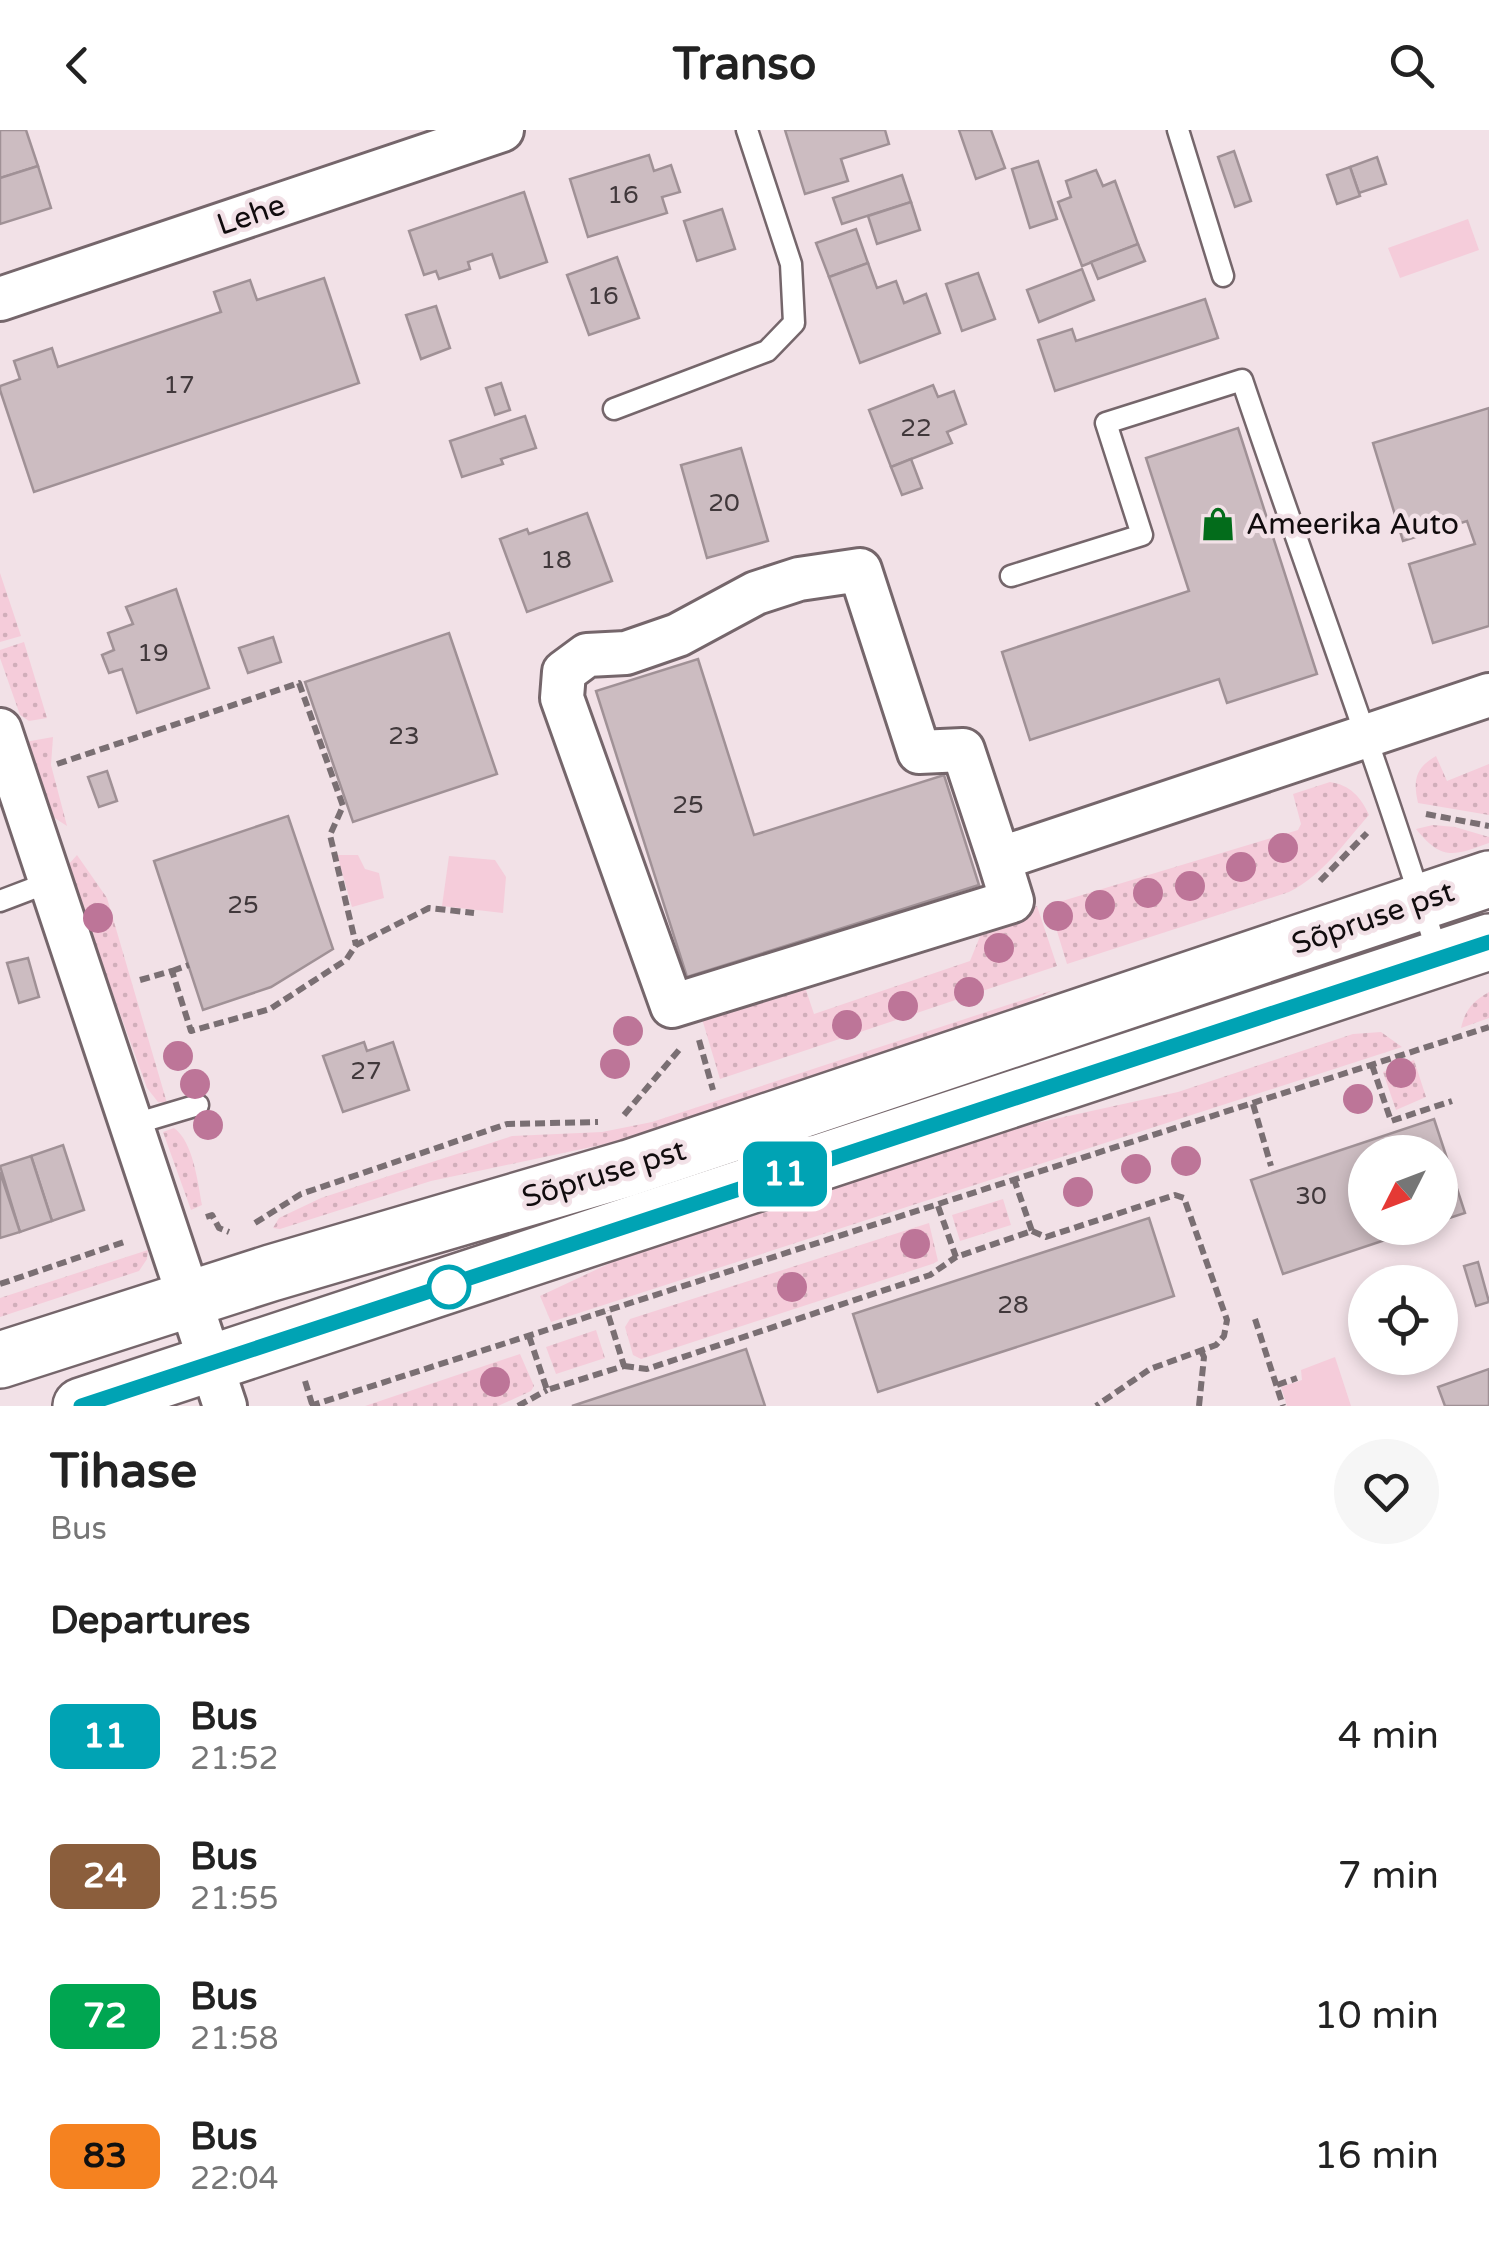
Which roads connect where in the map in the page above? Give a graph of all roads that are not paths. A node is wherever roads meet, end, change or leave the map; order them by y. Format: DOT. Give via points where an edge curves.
graph roads {
  1 [pos="502,130"];
  2 [pos="747,130"];
  3 [pos="1178,130"];
  4 [pos="1223,276"];
  5 [pos="0,300"];
  6 [pos="614,409"];
  7 [pos="1011,576"];
  8 [pos="1489,695"];
  9 [pos="0,730"];
  10 [pos="1364,738"];
  11 [pos="999,858"];
  12 [pos="1489,879"];
  13 [pos="50,882"];
  14 [pos="0,901"];
  15 [pos="1422,901"];
  16 [pos="1464,950"];
  17 [pos="198,1105"];
  18 [pos="131,1126"];
  19 [pos="188,1299"];
  20 [pos="0,1360"];
  21 [pos="218,1385"];
  22 [pos="81,1406"];
  1 -- 5 [label="street, Lehe"];
  2 -- 6 [label="lane" via="791,264 794,323 767,351"];
  3 -- 4 [label="lane"];
  7 -- 10 [label="lane" via="1142,535 1106,423 1242,380"];
  8 -- 10 [label="street"];
  9 -- 13 [label="street"];
  10 -- 11 [label="street"];
  10 -- 15 [label="lane"];
  11 -- 11 [label="street" via="963,750 919,752 860,570 756,593 678,635 626,653 587,655 564,672 562,698 672,1006 1012,901"];
  12 -- 15 [label="main road, Sõpruse pst"];
  13 -- 14 [label="lane"];
  13 -- 18 [label="street"];
  15 -- 16 [label="lane"];
  15 -- 19 [label="main road, Sõpruse pst" via="628,1168"];
  16 -- 21 [label="main road, Sõpruse pst"];
  17 -- 18 [label="lane"];
  18 -- 19 [label="street"];
  19 -- 20 [label="main road, Sõpruse pst"];
  19 -- 21 [label="street"];
  21 -- 22 [label="main road, Sõpruse pst"];
}
